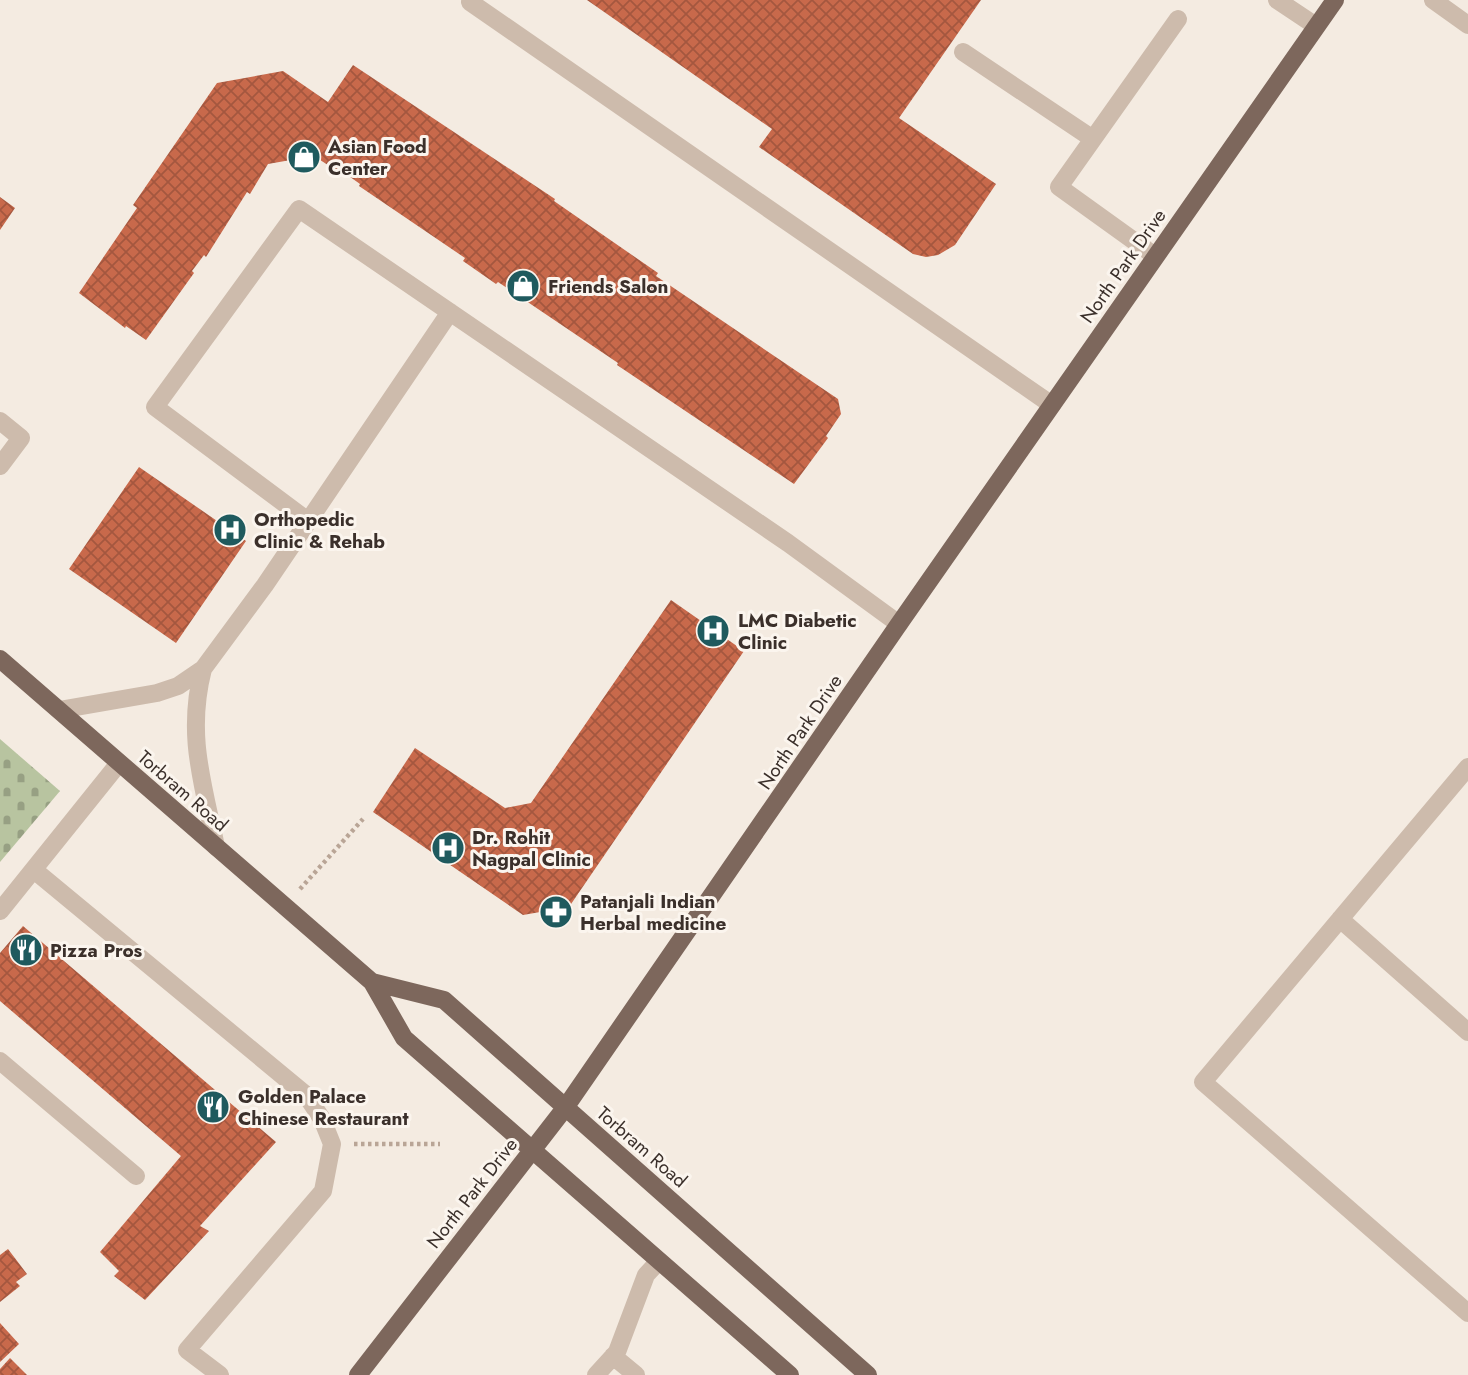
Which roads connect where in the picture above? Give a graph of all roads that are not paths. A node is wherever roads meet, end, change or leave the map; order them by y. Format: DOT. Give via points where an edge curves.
graph roads {
  1 [pos="1277,0"];
  2 [pos="1335,0"];
  3 [pos="1433,0"];
  4 [pos="470,2"];
  5 [pos="1178,19"];
  6 [pos="1468,25"];
  7 [pos="1316,26"];
  8 [pos="963,52"];
  9 [pos="1093,139"];
  10 [pos="1155,256"];
  11 [pos="450,312"];
  12 [pos="1052,405"];
  13 [pos="0,421"];
  14 [pos="0,466"];
  15 [pos="308,521"];
  16 [pos="899,624"];
  17 [pos="0,659"];
  18 [pos="203,669"];
  19 [pos="59,710"];
  20 [pos="119,763"];
  21 [pos="1465,776"];
  22 [pos="216,848"];
  23 [pos="34,870"];
  24 [pos="0,911"];
  25 [pos="1340,919"];
  26 [pos="372,982"];
  27 [pos="1468,1032"];
  28 [pos="0,1061"];
  29 [pos="565,1108"];
  30 [pos="531,1152"];
  31 [pos="136,1176"];
  32 [pos="658,1262"];
  33 [pos="1468,1313"];
  34 [pos="613,1356"];
  35 [pos="220,1375"];
  36 [pos="358,1375"];
  37 [pos="596,1375"];
  38 [pos="636,1375"];
  39 [pos="790,1375"];
  40 [pos="867,1375"];
  1 -- 7 [label="lane"];
  2 -- 7 [label="main road, North Park Drive"];
  3 -- 6 [label="lane"];
  4 -- 12 [label="lane"];
  5 -- 9 [label="lane"];
  7 -- 10 [label="main road, North Park Drive"];
  8 -- 9 [label="lane"];
  9 -- 10 [label="lane" via="1059,187"];
  10 -- 12 [label="main road, North Park Drive"];
  11 -- 15 [label="lane"];
  11 -- 15 [label="lane" via="299,209 155,407"];
  11 -- 16 [label="lane" via="788,542"];
  12 -- 16 [label="main road, North Park Drive"];
  13 -- 14 [label="lane" via="21,438"];
  15 -- 18 [label="lane"];
  16 -- 29 [label="main road, North Park Drive"];
  17 -- 19 [label="main road, Torbram Road"];
  18 -- 19 [label="lane" via="178,686 157,693"];
  18 -- 22 [label="lane" via="194,716 196,747"];
  19 -- 20 [label="main road, Torbram Road"];
  20 -- 22 [label="main road, Torbram Road"];
  20 -- 23 [label="lane"];
  21 -- 25 [label="lane"];
  22 -- 26 [label="main road, Torbram Road"];
  23 -- 24 [label="lane"];
  23 -- 35 [label="lane" via="306,1095 332,1144 323,1191 187,1350"];
  25 -- 27 [label="lane"];
  25 -- 33 [label="lane" via="1203,1082"];
  26 -- 29 [label="main road, Torbram Road" via="444,1000"];
  26 -- 30 [label="main road, Torbram Road" via="404,1038"];
  28 -- 31 [label="lane"];
  29 -- 30 [label="main road, North Park Drive"];
  29 -- 40 [label="main road, Torbram Road"];
  30 -- 32 [label="main road, Torbram Road"];
  30 -- 36 [label="main road, North Park Drive"];
  32 -- 34 [label="lane" via="646,1275"];
  32 -- 39 [label="main road, Torbram Road"];
  34 -- 37 [label="lane"];
  34 -- 38 [label="lane"];
}
